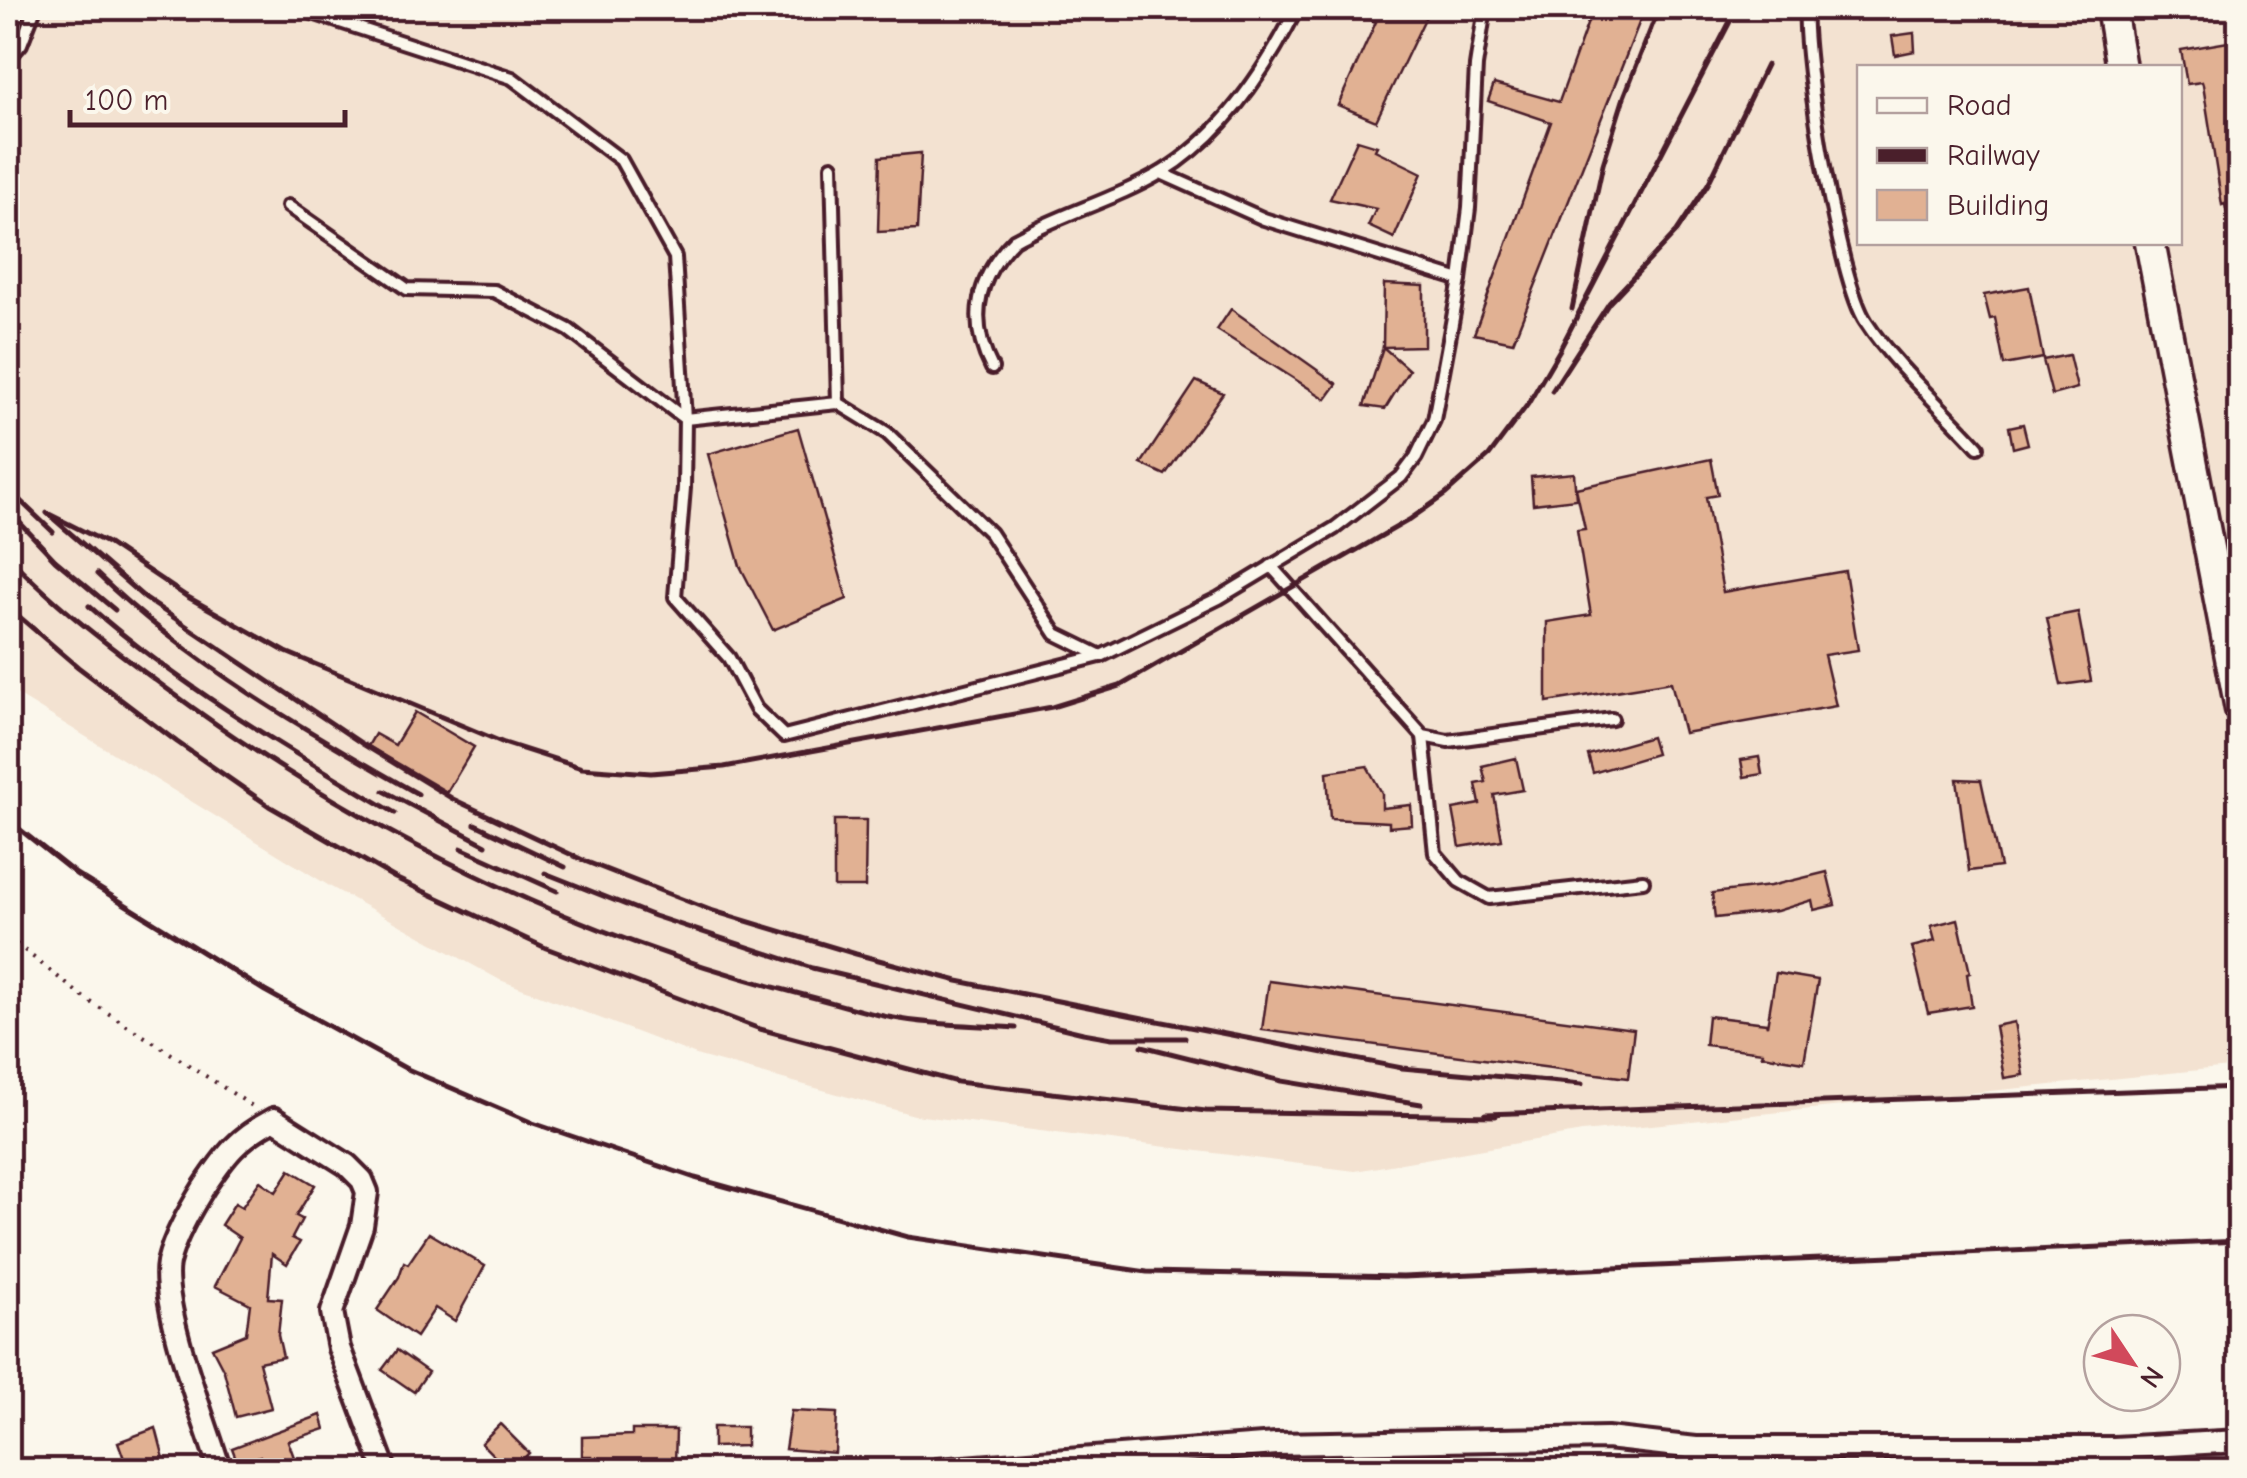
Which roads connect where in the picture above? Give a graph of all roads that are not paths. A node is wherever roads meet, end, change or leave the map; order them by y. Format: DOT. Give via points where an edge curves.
graph roads {
  1 [pos="35,8"];
  2 [pos="297,8"];
  3 [pos="1297,8"];
  4 [pos="1486,8"];
  5 [pos="1806,8"];
  6 [pos="2111,8"];
  7 [pos="8,59"];
  8 [pos="2120,65"];
  9 [pos="832,166"];
  10 [pos="1161,173"];
  11 [pos="288,206"];
  12 [pos="2151,245"];
  13 [pos="1460,280"];
  14 [pos="992,368"];
  15 [pos="838,404"];
  16 [pos="685,419"];
  17 [pos="1978,447"];
  18 [pos="1271,566"];
  19 [pos="1101,656"];
  20 [pos="2240,709"];
  21 [pos="1612,719"];
  22 [pos="1423,736"];
  23 [pos="1643,881"];
  24 [pos="2240,1441"];
  25 [pos="1696,1448"];
  26 [pos="2114,1448"];
  27 [pos="220,1470"];
  28 [pos="384,1470"];
  29 [pos="938,1470"];
  30 [pos="963,1470"];
  31 [pos="1696,1470"];
  32 [pos="2116,1470"];
  1 -- 7 [label="lane" via="22,44"];
  2 -- 16 [label="lane" via="512,78 621,160 675,257"];
  3 -- 10 [label="lane" via="1230,112"];
  4 -- 13 [label="lane"];
  5 -- 17 [label="lane" via="1815,102 1852,290 1864,320"];
  6 -- 8 [label="street"];
  9 -- 15 [label="lane"];
  10 -- 13 [label="lane" via="1279,224"];
  10 -- 14 [label="lane" via="1035,228 996,258 984,278 978,314 981,346"];
  11 -- 16 [label="lane" via="406,289 494,291 569,330"];
  12 -- 20 [label="street"];
  13 -- 18 [label="lane" via="1434,420 1416,457 1382,494"];
  15 -- 16 [label="lane"];
  15 -- 19 [label="lane" via="887,433 990,533 1056,634"];
  16 -- 19 [label="lane" via="675,597 730,658 756,708 784,736"];
  18 -- 19 [label="lane"];
  18 -- 22 [label="lane"];
  21 -- 22 [label="lane" via="1448,741"];
  22 -- 23 [label="lane" via="1435,853 1459,881 1489,898"];
  24 -- 26 [label="street"];
  25 -- 26 [label="street"];
  25 -- 30 [label="street" via="1607,1438 1276,1444"];
  25 -- 31 [label="street"];
  26 -- 32 [label="street"];
  27 -- 28 [label="street" via="174,1317 168,1268 180,1232 220,1163 248,1133 274,1120 347,1164 367,1192 332,1312"];
  29 -- 30 [label="street"];
}
